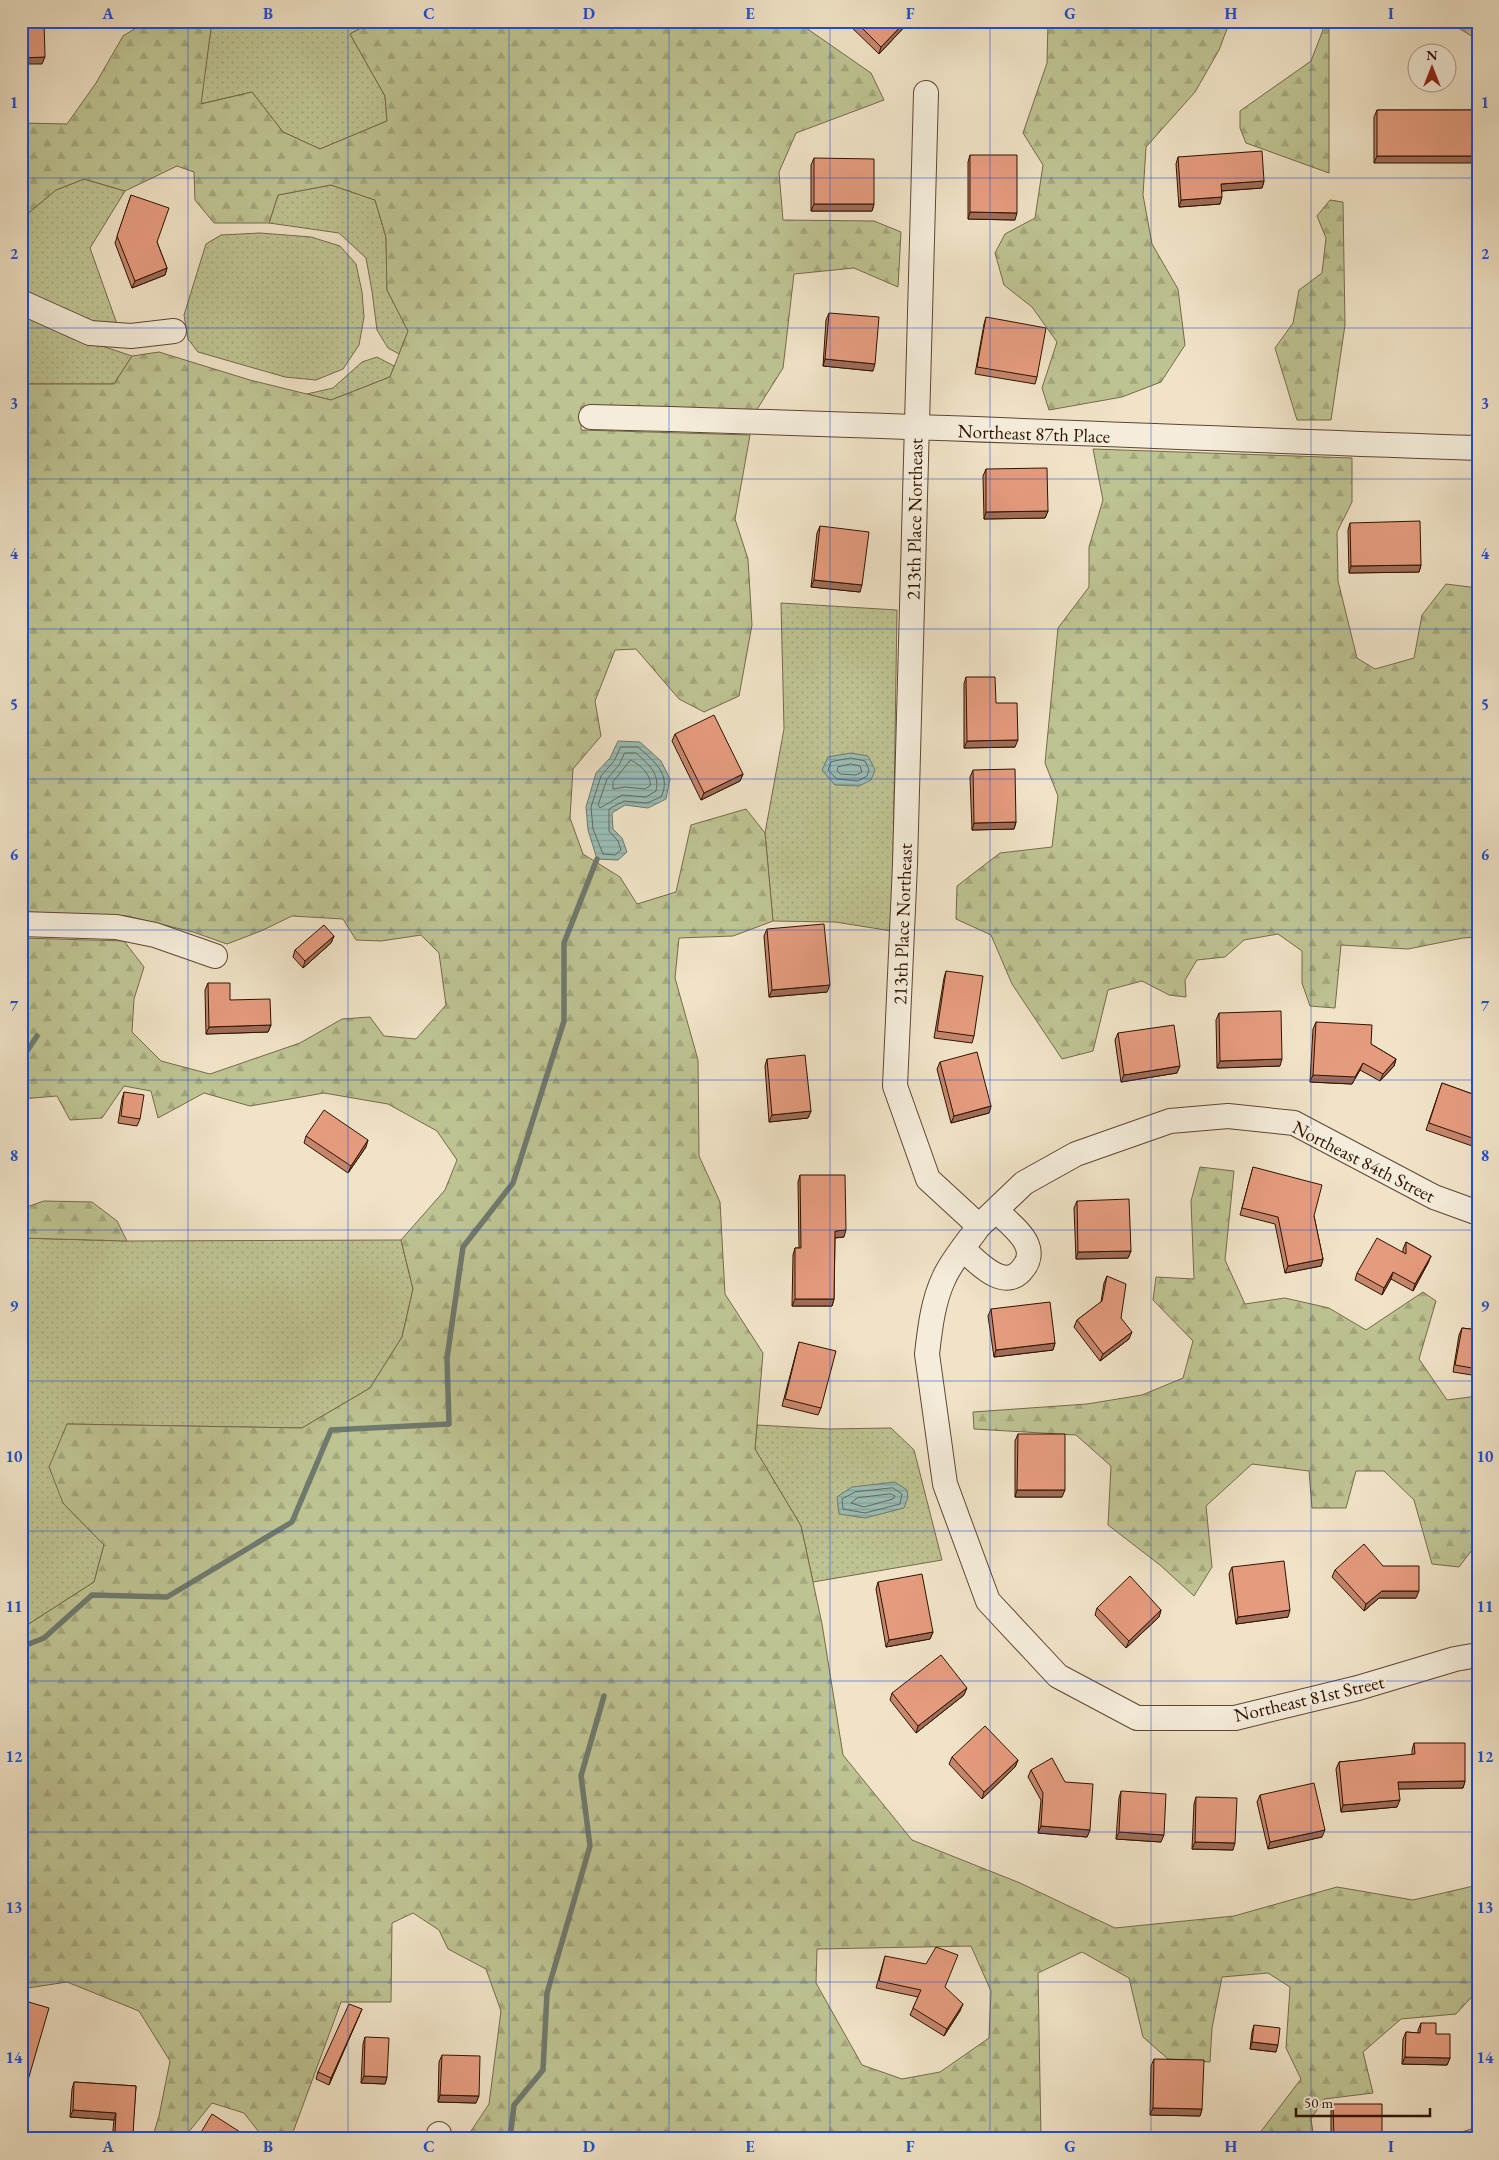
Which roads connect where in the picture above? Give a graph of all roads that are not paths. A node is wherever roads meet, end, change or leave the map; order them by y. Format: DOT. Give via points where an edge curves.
graph roads {
  1 [pos="926,93"];
  2 [pos="21,302"];
  3 [pos="174,331"];
  4 [pos="591,417"];
  5 [pos="916,428"];
  6 [pos="1478,448"];
  7 [pos="21,924"];
  8 [pos="215,956"];
  9 [pos="1478,1214"];
  10 [pos="987,1218"];
  11 [pos="963,1249"];
  12 [pos="1478,1655"];
  1 -- 5 [label="street, 213th Place Northeast"];
  2 -- 3 [label="street" via="90,333 131,336"];
  4 -- 5 [label="street, Northeast 87th Place"];
  5 -- 6 [label="street, Northeast 87th Place"];
  5 -- 10 [label="street, 213th Place Northeast" via="905,864 895,1086 928,1179"];
  7 -- 8 [label="street" via="116,927 156,935"];
  9 -- 10 [label="street, Northeast 84th Street" via="1434,1197 1294,1123 1228,1116 1170,1121 1076,1154 1024,1183"];
  10 -- 11 [label="street"];
  10 -- 11 [label="street, 213th Place Northeast" via="1027,1244 1025,1267 1012,1277 997,1276"];
  11 -- 12 [label="street, Northeast 81st Street" via="944,1276 934,1308 927,1354 945,1484 988,1601 1058,1676 1136,1718 1235,1718"];
}
